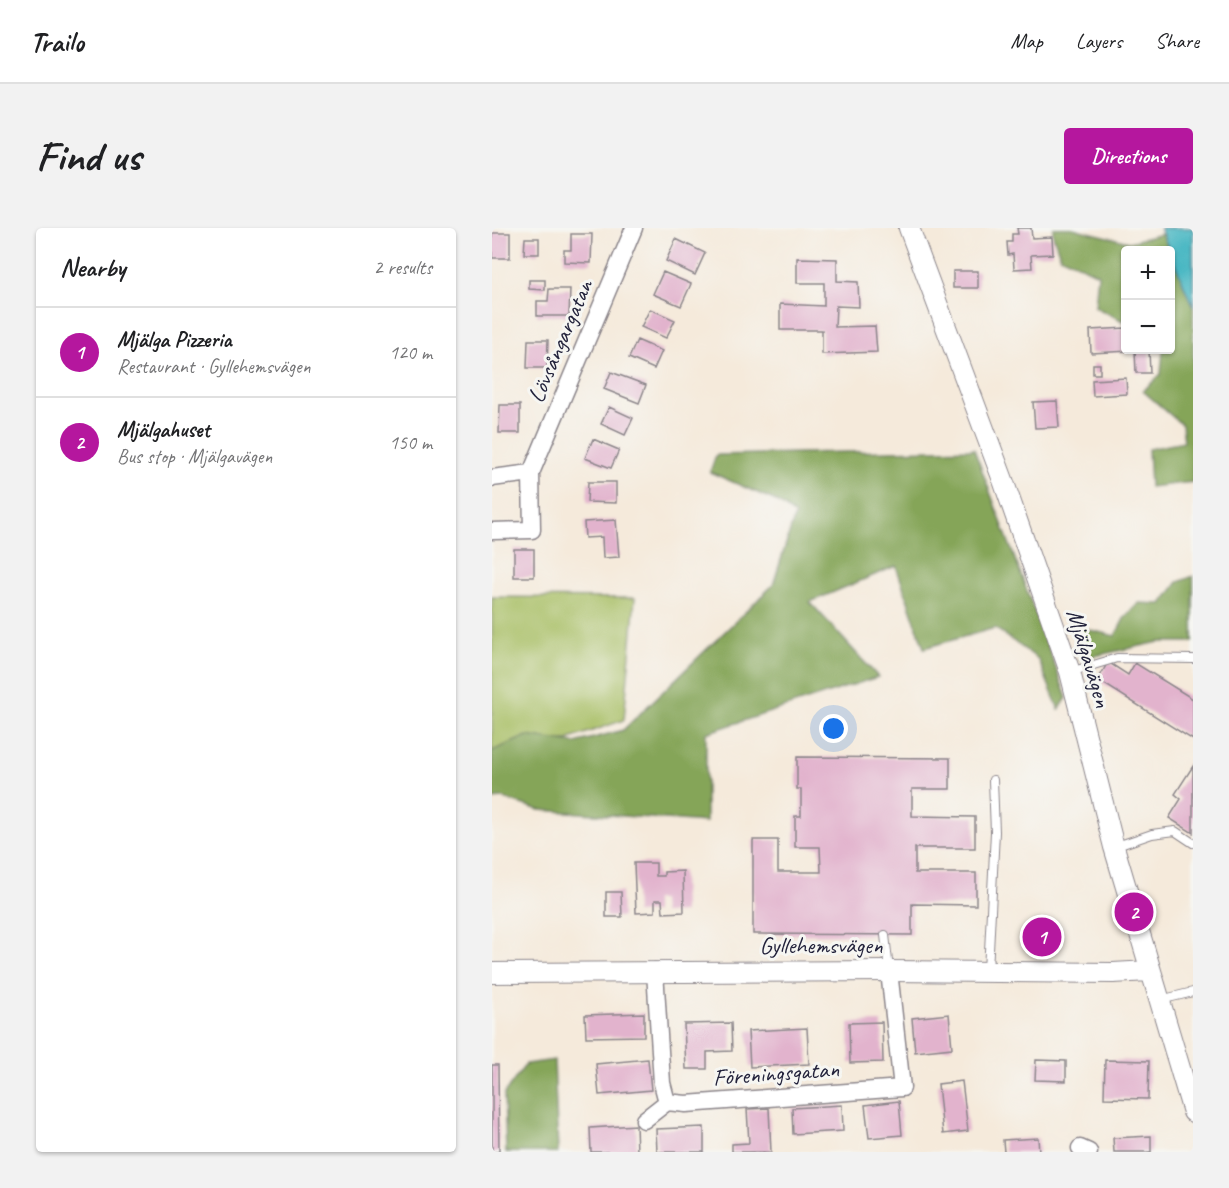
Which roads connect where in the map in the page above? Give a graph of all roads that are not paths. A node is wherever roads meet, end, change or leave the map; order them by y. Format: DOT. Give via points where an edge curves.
graph roads {
  1 [pos="634,228"];
  2 [pos="909,228"];
  3 [pos="531,473"];
  4 [pos="492,478"];
  5 [pos="492,531"];
  6 [pos="1193,659"];
  7 [pos="1070,672"];
  8 [pos="993,780"];
  9 [pos="1193,843"];
  10 [pos="1114,847"];
  11 [pos="885,935"];
  12 [pos="655,971"];
  13 [pos="889,971"];
  14 [pos="1149,971"];
  15 [pos="988,972"];
  16 [pos="492,973"];
  17 [pos="1193,992"];
  18 [pos="1159,1000"];
  19 [pos="667,1102"];
  20 [pos="1193,1112"];
  21 [pos="644,1120"];
  1 -- 3 [label="street, Lövsångargatan"];
  2 -- 7 [label="street, Mjälgavägen"];
  3 -- 4 [label="street"];
  3 -- 5 [label="street, Lövsångargatan" via="532,530"];
  6 -- 7 [label="lane" via="1117,658"];
  7 -- 10 [label="street, Mjälgavägen"];
  8 -- 15 [label="lane" via="995,832"];
  9 -- 10 [label="lane" via="1175,831"];
  10 -- 14 [label="street, Mjälgavägen"];
  11 -- 13 [label="lane"];
  12 -- 13 [label="street, Gyllehemsvägen"];
  12 -- 16 [label="street, Gyllehemsvägen"];
  12 -- 19 [label="street" via="662,1083"];
  13 -- 15 [label="street, Gyllehemsvägen"];
  13 -- 19 [label="street, Föreningsgatan" via="902,1088 686,1104"];
  14 -- 15 [label="street, Gyllehemsvägen"];
  14 -- 18 [label="street, Mjälgavägen"];
  17 -- 18 [label="lane"];
  18 -- 20 [label="street, Mjälgavägen"];
  19 -- 21 [label="street"];
}
